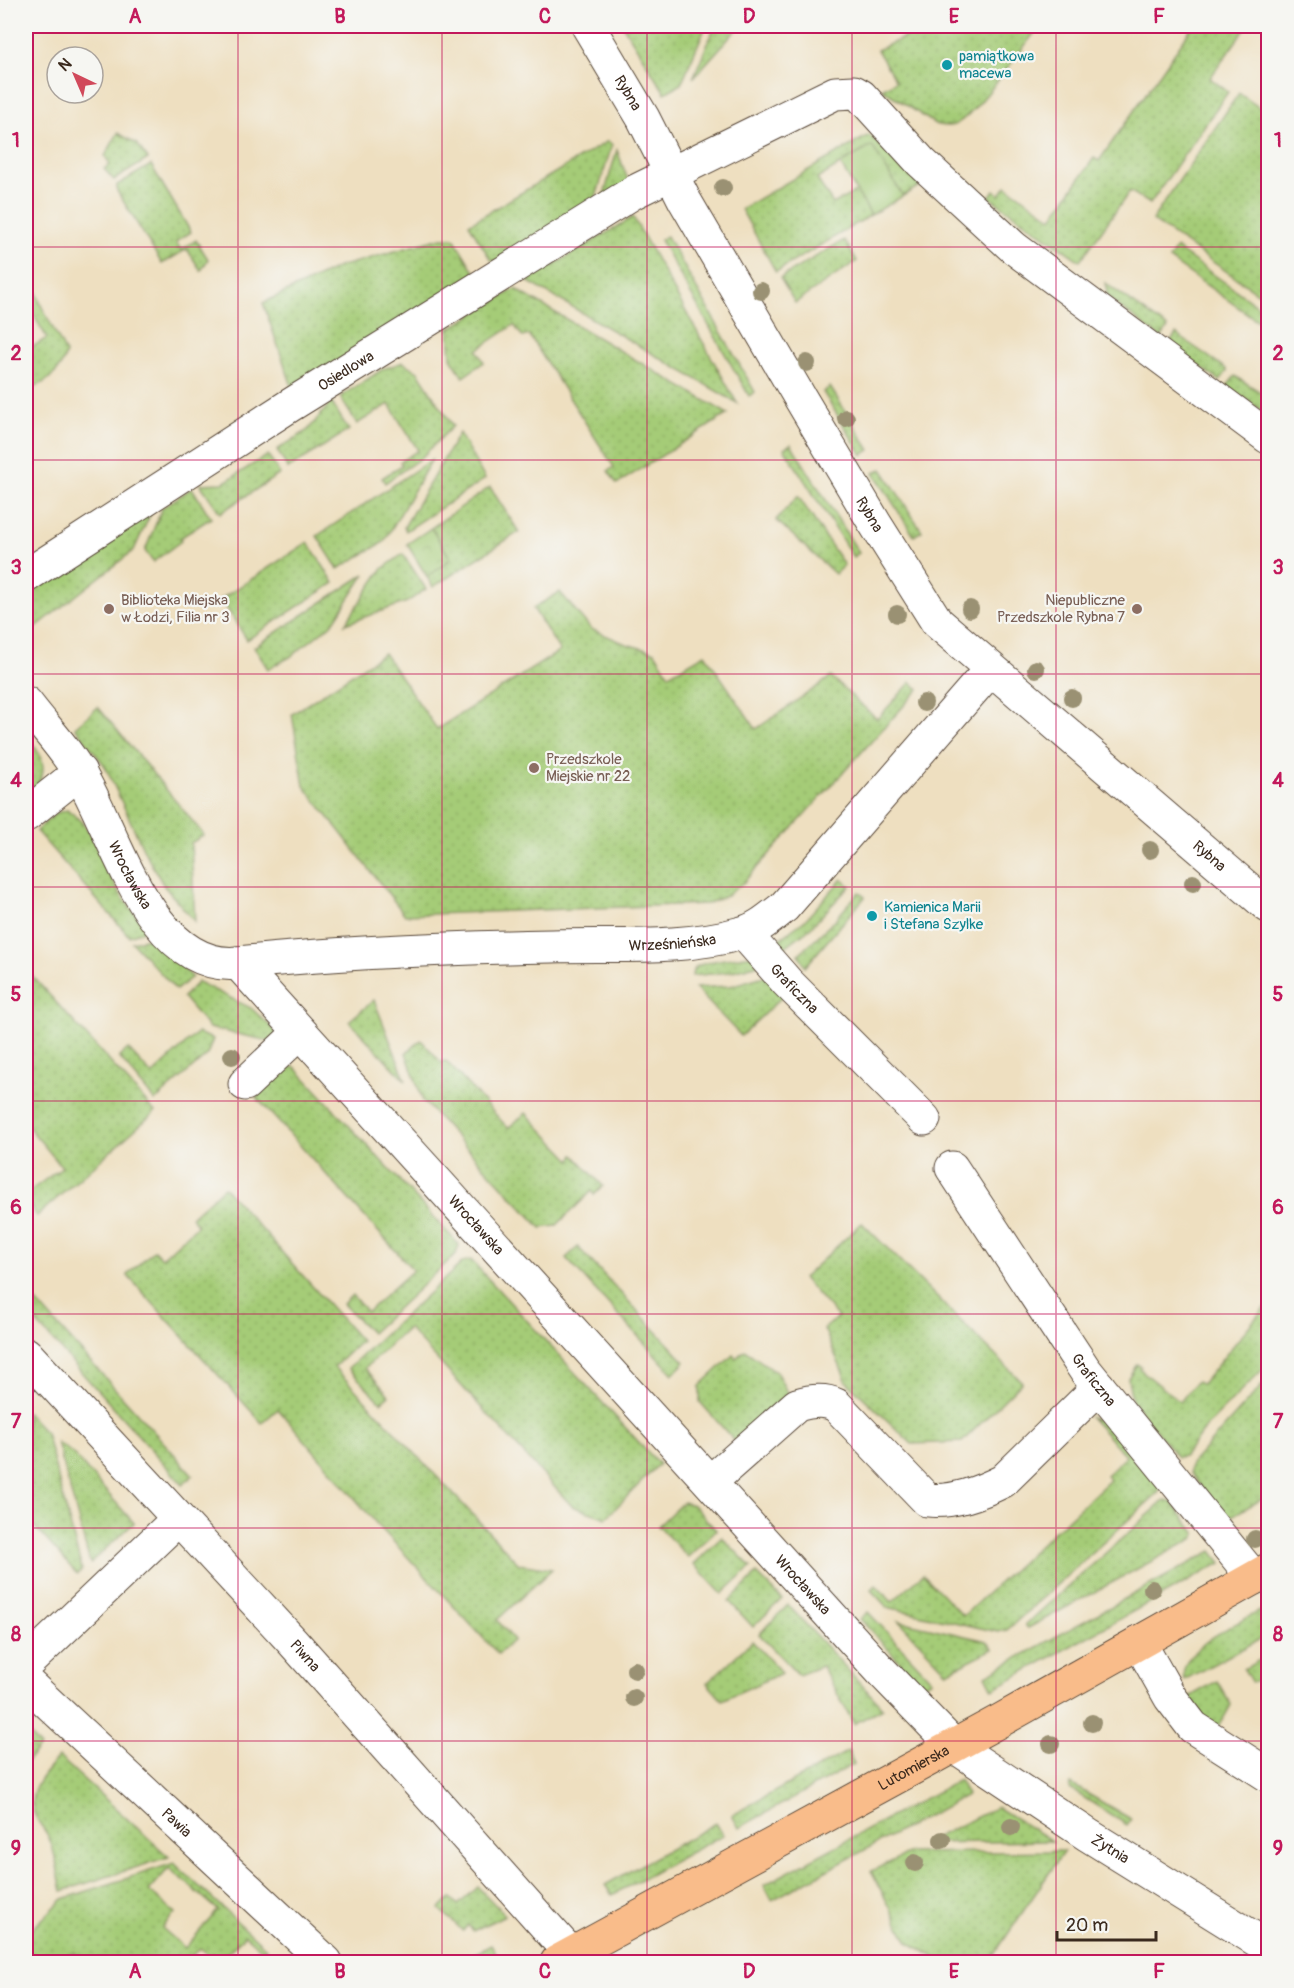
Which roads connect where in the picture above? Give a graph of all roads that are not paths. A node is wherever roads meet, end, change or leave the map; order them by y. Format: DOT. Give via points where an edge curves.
graph roads {
  1 [pos="588,26"];
  2 [pos="670,173"];
  3 [pos="1269,437"];
  4 [pos="26,576"];
  5 [pos="990,670"];
  6 [pos="26,703"];
  7 [pos="80,772"];
  8 [pos="26,815"];
  9 [pos="1269,906"];
  10 [pos="744,933"];
  11 [pos="238,963"];
  12 [pos="299,1033"];
  13 [pos="245,1084"];
  14 [pos="924,1119"];
  15 [pos="952,1168"];
  16 [pos="26,1354"];
  17 [pos="1092,1379"];
  18 [pos="710,1482"];
  19 [pos="178,1519"];
  20 [pos="1261,1574"];
  21 [pos="1139,1642"];
  22 [pos="26,1664"];
  23 [pos="26,1682"];
  24 [pos="954,1746"];
  25 [pos="1269,1775"];
  26 [pos="1269,1947"];
  27 [pos="569,1960"];
  28 [pos="326,1962"];
  1 -- 2 [label="street, Rybna" via="643,118"];
  2 -- 3 [label="street, Osiedlowa" via="835,93 854,92 921,162 1014,248"];
  2 -- 4 [label="street, Osiedlowa" via="290,406"];
  2 -- 5 [label="street, Rybna" via="909,579 938,622"];
  5 -- 9 [label="street, Rybna"];
  5 -- 10 [label="street, Wrześnieńska" via="784,907"];
  6 -- 7 [label="street, Wrocławska"];
  7 -- 8 [label="street"];
  7 -- 11 [label="street, Wrocławska" via="136,889 156,917 178,943 196,956 222,964"];
  10 -- 11 [label="street, Wrześnieńska" via="675,943 476,948"];
  10 -- 14 [label="street, Graficzna" via="787,982"];
  11 -- 12 [label="street, Wrocławska"];
  12 -- 13 [label="street"];
  12 -- 18 [label="street, Wrocławska"];
  15 -- 17 [label="street, Graficzna"];
  16 -- 19 [label="street, Piwna"];
  17 -- 18 [label="street" via="1003,1480 940,1502 927,1500 829,1402 797,1405"];
  17 -- 20 [label="street, Graficzna"];
  18 -- 24 [label="street, Wrocławska"];
  19 -- 22 [label="street"];
  19 -- 27 [label="street, Piwna" via="336,1690"];
  20 -- 21 [label="main road, Lutomierska"];
  21 -- 24 [label="main road, Lutomierska"];
  21 -- 25 [label="street" via="1170,1697 1193,1727"];
  23 -- 28 [label="street, Pawia"];
  24 -- 26 [label="street, Żytnia"];
  24 -- 27 [label="main road, Lutomierska"];
}
